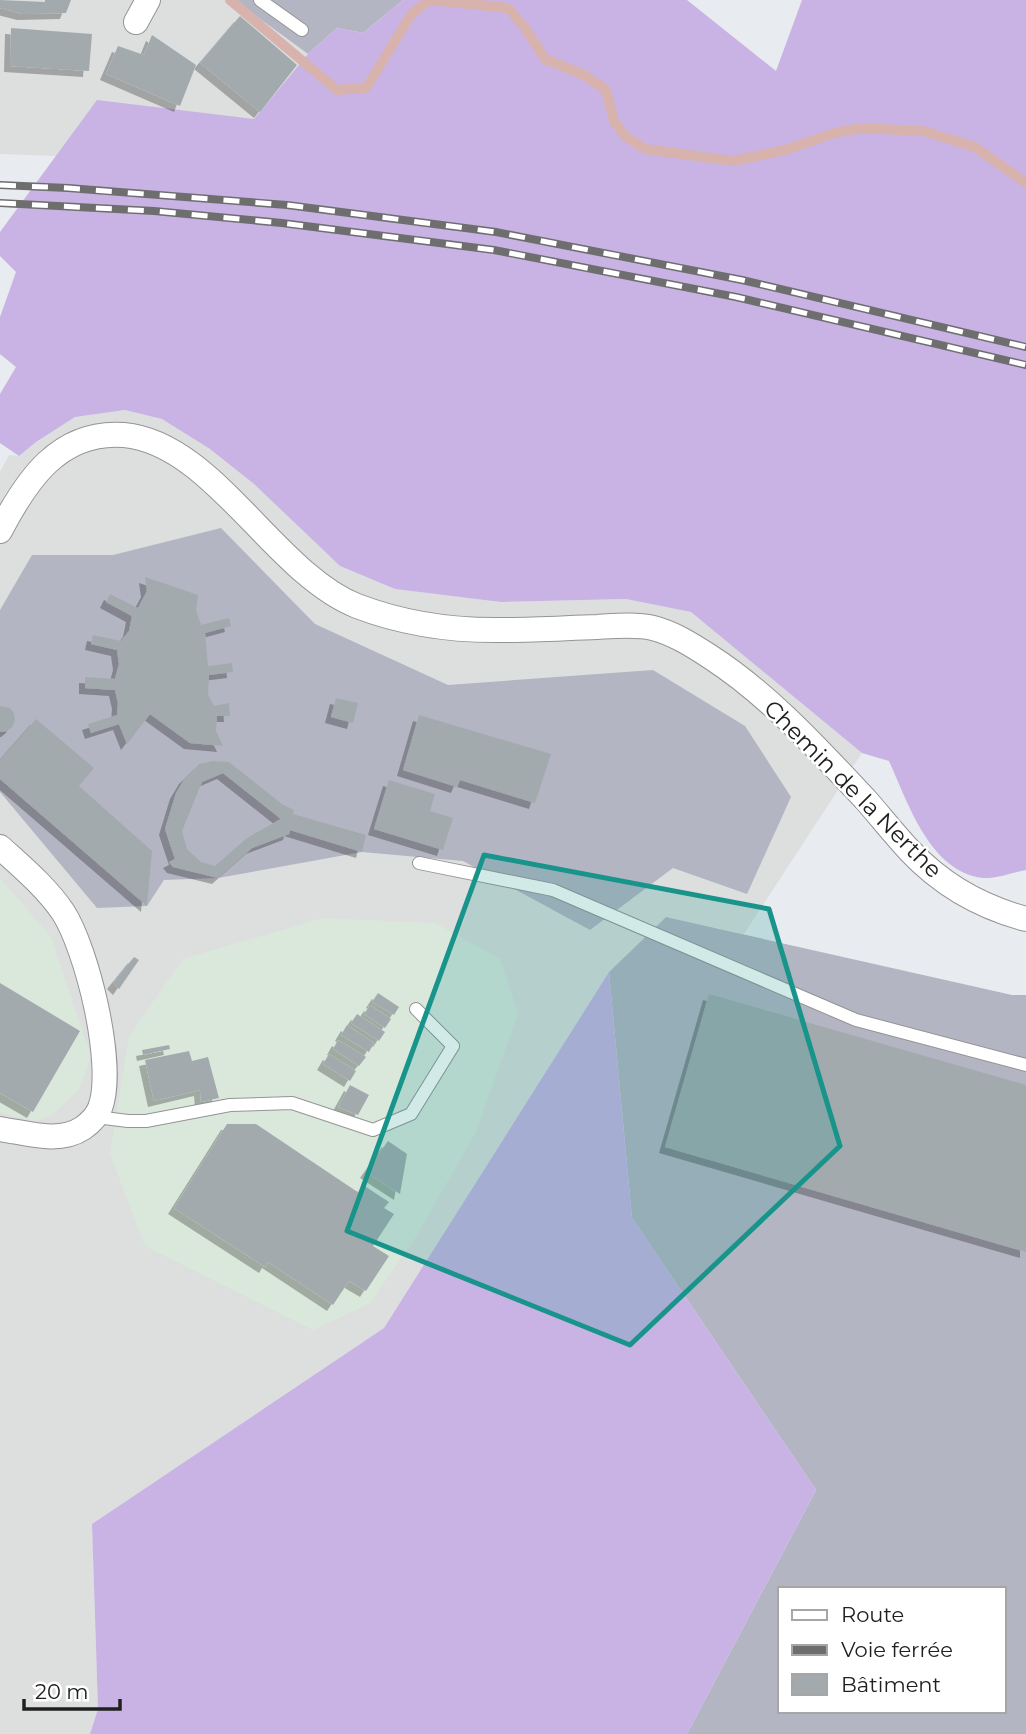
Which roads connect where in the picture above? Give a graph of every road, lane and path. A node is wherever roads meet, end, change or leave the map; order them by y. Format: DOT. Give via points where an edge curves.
graph roads {
  1 [pos="148,0"];
  2 [pos="260,0"];
  3 [pos="136,22"];
  4 [pos="302,30"];
  5 [pos="0,531"];
  6 [pos="0,847"];
  7 [pos="419,863"];
  8 [pos="1026,919"];
  9 [pos="416,1009"];
  10 [pos="1026,1065"];
  11 [pos="96,1117"];
  12 [pos="0,1129"];
  1 -- 3 [label="street"];
  2 -- 4 [label="lane"];
  5 -- 8 [label="street, Chemin de la Nerthe" via="25,487 49,460 72,444 124,435 145,440 192,464 324,588 354,605 433,626 501,630 616,626 651,628 675,636 734,674 796,729 930,870 990,909"];
  6 -- 11 [label="street" via="48,892 64,914 89,971 105,1060"];
  7 -- 10 [label="lane" via="553,890 856,1020"];
  9 -- 11 [label="lane" via="453,1046 411,1114 373,1130 292,1103 230,1105 145,1121"];
  11 -- 12 [label="street" via="78,1131 55,1137"];
}
